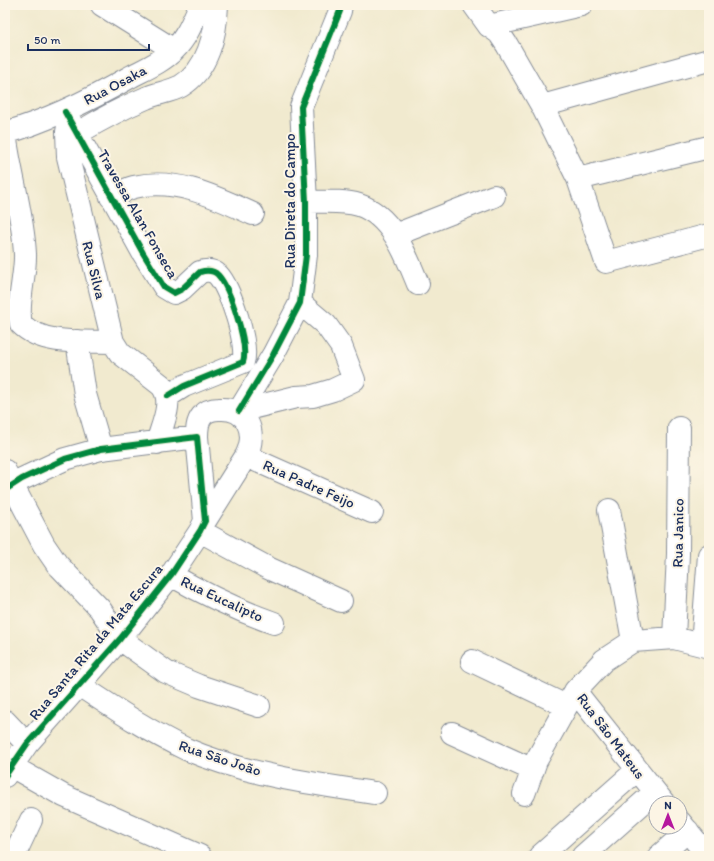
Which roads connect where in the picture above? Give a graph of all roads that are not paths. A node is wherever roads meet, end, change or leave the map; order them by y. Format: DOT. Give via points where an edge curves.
graph roads {
  1 [pos="102,5"];
  2 [pos="200,5"];
  3 [pos="217,5"];
  4 [pos="341,5"];
  5 [pos="474,5"];
  6 [pos="581,5"];
  7 [pos="489,26"];
  8 [pos="174,50"];
  9 [pos="709,60"];
  10 [pos="542,106"];
  11 [pos="71,122"];
  12 [pos="5,133"];
  13 [pos="709,148"];
  14 [pos="7,168"];
  15 [pos="578,179"];
  16 [pos="494,196"];
  17 [pos="111,197"];
  18 [pos="306,202"];
  19 [pos="253,214"];
  20 [pos="395,234"];
  21 [pos="709,235"];
  22 [pos="418,284"];
  23 [pos="300,304"];
  24 [pos="77,341"];
  25 [pos="113,342"];
  26 [pos="168,396"];
  27 [pos="239,411"];
  28 [pos="679,428"];
  29 [pos="197,437"];
  30 [pos="157,443"];
  31 [pos="101,449"];
  32 [pos="246,456"];
  33 [pos="8,482"];
  34 [pos="609,510"];
  35 [pos="372,512"];
  36 [pos="203,526"];
  37 [pos="709,555"];
  38 [pos="170,575"];
  39 [pos="341,601"];
  40 [pos="274,623"];
  41 [pos="674,638"];
  42 [pos="120,639"];
  43 [pos="633,641"];
  44 [pos="706,646"];
  45 [pos="472,661"];
  46 [pos="79,685"];
  47 [pos="571,698"];
  48 [pos="259,706"];
  49 [pos="5,722"];
  50 [pos="452,733"];
  51 [pos="27,744"];
  52 [pos="533,770"];
  53 [pos="637,770"];
  54 [pos="8,771"];
  55 [pos="376,793"];
  56 [pos="524,794"];
  57 [pos="658,795"];
  58 [pos="648,807"];
  59 [pos="31,820"];
  60 [pos="688,831"];
  61 [pos="676,835"];
  62 [pos="14,856"];
  63 [pos="200,856"];
  64 [pos="540,856"];
  65 [pos="582,856"];
  66 [pos="659,856"];
  67 [pos="708,856"];
  1 -- 8 [label="street"];
  2 -- 8 [label="street, Rua Osaka" via="190,29"];
  3 -- 11 [label="street" via="213,36 207,54 191,79 180,86 114,112"];
  4 -- 18 [label="street, Rua Direta do Campo" via="301,107"];
  5 -- 7 [label="street"];
  6 -- 7 [label="street"];
  7 -- 10 [label="street" via="503,39"];
  8 -- 11 [label="street, Rua Osaka"];
  9 -- 10 [label="street"];
  10 -- 15 [label="street"];
  11 -- 12 [label="street, Rua Osaka"];
  11 -- 17 [label="street, Travessa Alan Fonseca"];
  11 -- 25 [label="street, Rua Silva" via="67,132 68,157"];
  12 -- 14 [label="street"];
  13 -- 15 [label="street"];
  14 -- 24 [label="street" via="23,229 25,255 20,324 51,338"];
  15 -- 21 [label="street" via="606,262"];
  16 -- 20 [label="street"];
  17 -- 19 [label="street" via="133,187 157,183 184,187"];
  17 -- 26 [label="street, Travessa Alan Fonseca" via="164,287 174,293 200,272 212,271 218,275 227,290 242,333 245,349 243,362 184,386"];
  18 -- 20 [label="street" via="359,205 381,217"];
  18 -- 23 [label="street, Rua Direta do Campo" via="306,255"];
  20 -- 22 [label="street"];
  23 -- 27 [label="street, Rua Direta do Campo"];
  23 -- 27 [label="street" via="326,326 341,346 354,380 313,396 296,397"];
  24 -- 25 [label="street"];
  24 -- 31 [label="street" via="85,394"];
  25 -- 26 [label="street, Rua Silva" via="120,353 161,384"];
  26 -- 30 [label="street" via="168,405"];
  27 -- 29 [label="street" via="212,409 202,416 197,425"];
  27 -- 32 [label="street, Rua Santa Rita da Mata Escura" via="250,428 250,447"];
  28 -- 41 [label="street, Rua Janico"];
  29 -- 30 [label="street"];
  29 -- 36 [label="street"];
  30 -- 31 [label="street"];
  31 -- 33 [label="street" via="65,459"];
  32 -- 35 [label="street, Rua Padre Feijo"];
  32 -- 36 [label="street, Rua Santa Rita da Mata Escura"];
  33 -- 42 [label="street" via="57,564 100,608"];
  34 -- 43 [label="street"];
  36 -- 38 [label="street, Rua Santa Rita da Mata Escura"];
  36 -- 39 [label="street" via="268,568"];
  37 -- 44 [label="street"];
  38 -- 40 [label="street, Rua Eucalipto" via="243,612"];
  38 -- 42 [label="street, Rua Santa Rita da Mata Escura"];
  41 -- 43 [label="street"];
  41 -- 44 [label="street"];
  42 -- 46 [label="street, Rua Santa Rita da Mata Escura"];
  42 -- 48 [label="street" via="166,672"];
  43 -- 47 [label="street, Rua São Mateus" via="604,660"];
  45 -- 47 [label="street"];
  46 -- 51 [label="street, Rua Santa Rita da Mata Escura"];
  46 -- 55 [label="street, Rua São João" via="136,722 188,749 269,774 308,783"];
  47 -- 52 [label="street"];
  47 -- 53 [label="street, Rua São Mateus"];
  49 -- 51 [label="street"];
  50 -- 52 [label="street"];
  51 -- 54 [label="street, Rua Santa Rita da Mata Escura"];
  52 -- 56 [label="street"];
  53 -- 57 [label="street, Rua São Mateus"];
  53 -- 64 [label="street"];
  54 -- 63 [label="street"];
  58 -- 65 [label="street"];
  59 -- 62 [label="street"];
  60 -- 67 [label="street"];
  61 -- 66 [label="street"];
}
